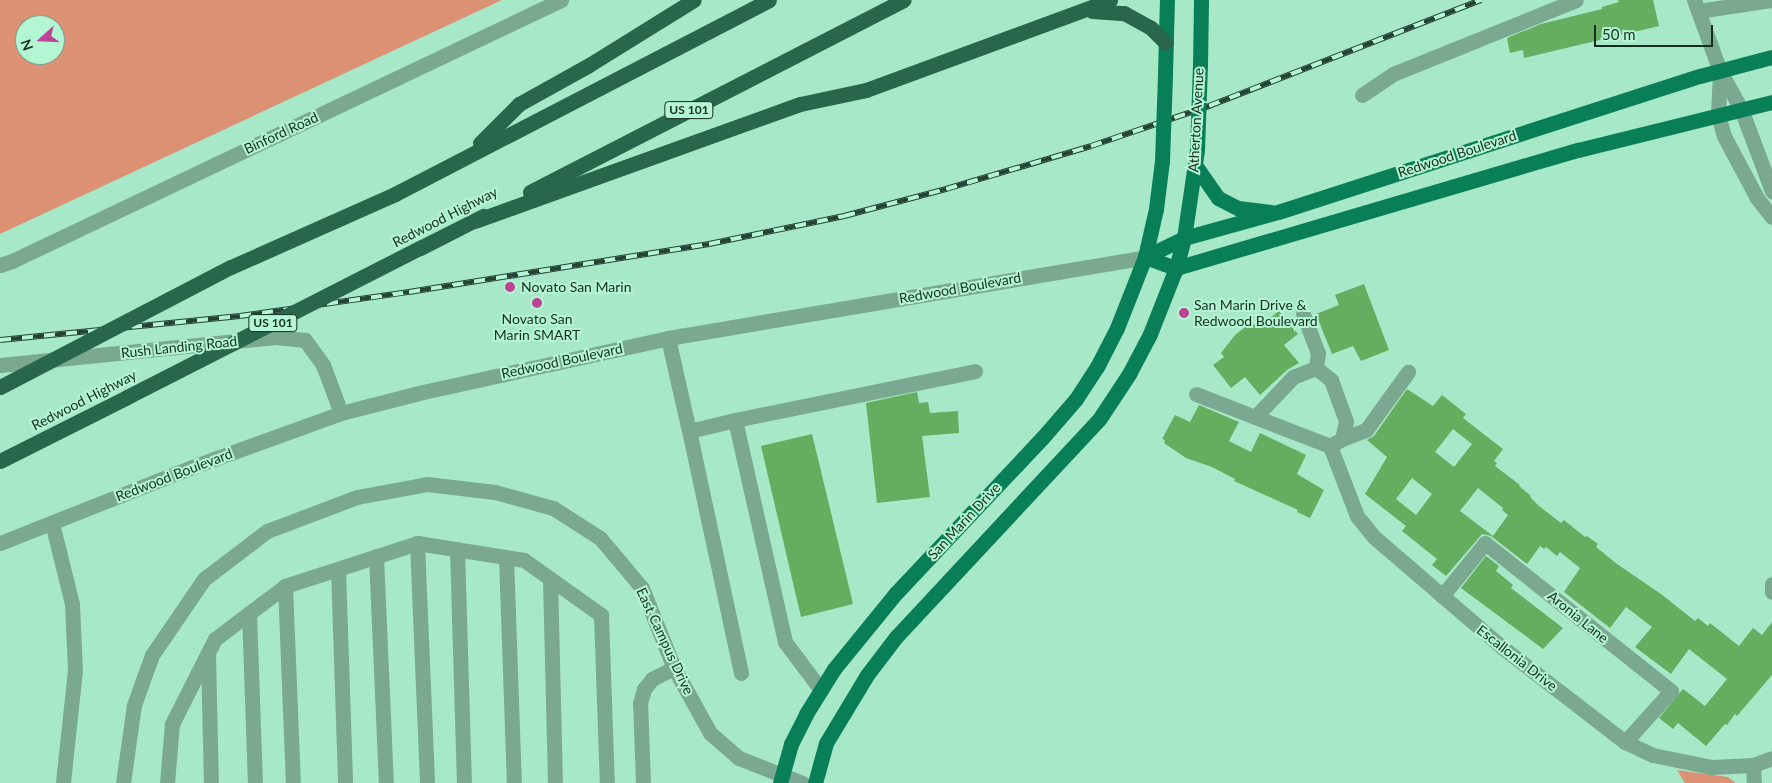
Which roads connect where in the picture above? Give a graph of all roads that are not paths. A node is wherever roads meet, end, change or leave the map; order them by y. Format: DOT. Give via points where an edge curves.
graph roads {
  1 [pos="561,0"];
  2 [pos="694,0"];
  3 [pos="769,0"];
  4 [pos="904,0"];
  5 [pos="1110,0"];
  6 [pos="1167,0"];
  7 [pos="1201,0"];
  8 [pos="1576,0"];
  9 [pos="1772,0"];
  10 [pos="1696,6"];
  11 [pos="1080,12"];
  12 [pos="1166,43"];
  13 [pos="1772,57"];
  14 [pos="1720,72"];
  15 [pos="1362,95"];
  16 [pos="1772,102"];
  17 [pos="1741,109"];
  18 [pos="1718,114"];
  19 [pos="468,154"];
  20 [pos="1196,158"];
  21 [pos="1772,191"];
  22 [pos="1278,212"];
  23 [pos="1772,217"];
  24 [pos="475,220"];
  25 [pos="1184,238"];
  26 [pos="1145,256"];
  27 [pos="0,265"];
  28 [pos="1176,268"];
  29 [pos="1303,314"];
  30 [pos="668,338"];
  31 [pos="0,365"];
  32 [pos="1316,368"];
  33 [pos="975,371"];
  34 [pos="1408,372"];
  35 [pos="0,387"];
  36 [pos="1196,394"];
  37 [pos="341,413"];
  38 [pos="1255,417"];
  39 [pos="736,420"];
  40 [pos="689,431"];
  41 [pos="1336,443"];
  42 [pos="0,461"];
  43 [pos="52,523"];
  44 [pos="0,543"];
  45 [pos="417,543"];
  46 [pos="457,549"];
  47 [pos="376,556"];
  48 [pos="506,557"];
  49 [pos="338,569"];
  50 [pos="550,579"];
  51 [pos="1772,584"];
  52 [pos="285,586"];
  53 [pos="1772,592"];
  54 [pos="1442,596"];
  55 [pos="249,613"];
  56 [pos="208,653"];
  57 [pos="674,668"];
  58 [pos="740,673"];
  59 [pos="821,690"];
  60 [pos="1625,742"];
  61 [pos="1772,758"];
  62 [pos="1753,765"];
  63 [pos="781,779"];
  64 [pos="63,783"];
  65 [pos="123,783"];
  66 [pos="167,783"];
  67 [pos="211,783"];
  68 [pos="255,783"];
  69 [pos="294,783"];
  70 [pos="345,783"];
  71 [pos="386,783"];
  72 [pos="427,783"];
  73 [pos="464,783"];
  74 [pos="514,783"];
  75 [pos="555,783"];
  76 [pos="607,783"];
  77 [pos="643,783"];
  78 [pos="802,783"];
  79 [pos="814,783"];
  80 [pos="1754,783"];
  1 -- 27 [label="street, Binford Road"];
  2 -- 19 [label="highway" via="519,104"];
  3 -- 19 [label="highway"];
  4 -- 24 [label="highway, Redwood Highway / US 101"];
  5 -- 11 [label="highway"];
  6 -- 12 [label="main road"];
  7 -- 20 [label="main road, Atherton Avenue, bridge"];
  8 -- 15 [label="street" via="1393,74"];
  9 -- 10 [label="street"];
  10 -- 14 [label="street"];
  11 -- 12 [label="highway" via="1124,12 1150,28"];
  11 -- 24 [label="highway" via="866,90 800,104"];
  12 -- 26 [label="main road, bridge" via="1162,161 1156,209"];
  13 -- 14 [label="main road, Redwood Boulevard"];
  14 -- 17 [label="street"];
  14 -- 18 [label="street"];
  14 -- 22 [label="main road, Redwood Boulevard"];
  16 -- 17 [label="main road, Redwood Boulevard"];
  17 -- 18 [label="main road, Redwood Boulevard"];
  17 -- 21 [label="street"];
  18 -- 23 [label="street" via="1726,140 1757,198"];
  18 -- 28 [label="main road, Redwood Boulevard" via="1578,150"];
  19 -- 35 [label="highway, bridge" via="395,194 231,267"];
  20 -- 22 [label="main road" via="1218,198 1238,208"];
  20 -- 25 [label="main road, Atherton Avenue"];
  22 -- 25 [label="main road, Redwood Boulevard"];
  24 -- 42 [label="highway, Redwood Highway / US 101, bridge"];
  25 -- 26 [label="main road, Redwood Boulevard"];
  25 -- 28 [label="main road, Atherton Avenue"];
  26 -- 28 [label="main road"];
  26 -- 30 [label="street, Redwood Boulevard"];
  26 -- 59 [label="main road, San Marin Drive" via="1117,328 1076,399 873,619"];
  28 -- 79 [label="main road, San Marin Drive" via="1150,334 1100,418 896,637 867,675 826,743"];
  29 -- 32 [label="street" via="1318,353"];
  30 -- 37 [label="street, Redwood Boulevard"];
  30 -- 40 [label="street"];
  31 -- 37 [label="street, Rush Landing Road" via="276,338 305,340 324,365"];
  32 -- 38 [label="street" via="1293,377"];
  32 -- 41 [label="street, Escallonia Drive" via="1331,380 1346,421"];
  33 -- 39 [label="street"];
  34 -- 41 [label="street" via="1366,430"];
  36 -- 38 [label="street"];
  37 -- 43 [label="street, Redwood Boulevard" via="192,467"];
  38 -- 41 [label="street"];
  39 -- 40 [label="street"];
  39 -- 59 [label="street" via="785,642"];
  40 -- 58 [label="street"];
  41 -- 54 [label="street, Escallonia Drive" via="1357,516 1374,537"];
  43 -- 44 [label="street, Redwood Boulevard"];
  43 -- 64 [label="street" via="72,604 76,670"];
  45 -- 46 [label="street"];
  45 -- 47 [label="street"];
  45 -- 72 [label="street"];
  46 -- 48 [label="street"];
  46 -- 73 [label="street"];
  47 -- 49 [label="street"];
  47 -- 71 [label="street"];
  48 -- 50 [label="street" via="524,560"];
  48 -- 74 [label="street"];
  49 -- 52 [label="street"];
  49 -- 70 [label="street"];
  50 -- 75 [label="street"];
  50 -- 76 [label="street" via="601,615"];
  51 -- 53 [label="street"];
  52 -- 55 [label="street"];
  52 -- 69 [label="street"];
  54 -- 60 [label="street, Escallonia Drive" via="1503,648"];
  54 -- 60 [label="street, Aronia Lane" via="1485,543 1501,555 1671,691"];
  55 -- 56 [label="street" via="215,639"];
  55 -- 68 [label="street"];
  56 -- 66 [label="street" via="172,724"];
  56 -- 67 [label="street"];
  57 -- 63 [label="street, East Campus Drive" via="710,733 739,758"];
  57 -- 65 [label="street, East Campus Drive" via="642,588 600,538 553,508 495,492 427,484 357,497 266,531 204,579 152,654 134,705"];
  57 -- 77 [label="street" via="652,679 644,689 640,703"];
  59 -- 63 [label="main road, San Marin Drive" via="791,744"];
  60 -- 62 [label="street, Escallonia Drive" via="1652,755 1711,767"];
  61 -- 62 [label="street, Escallonia Drive"];
  62 -- 80 [label="street"];
  63 -- 78 [label="street, East Campus Drive"];
}
